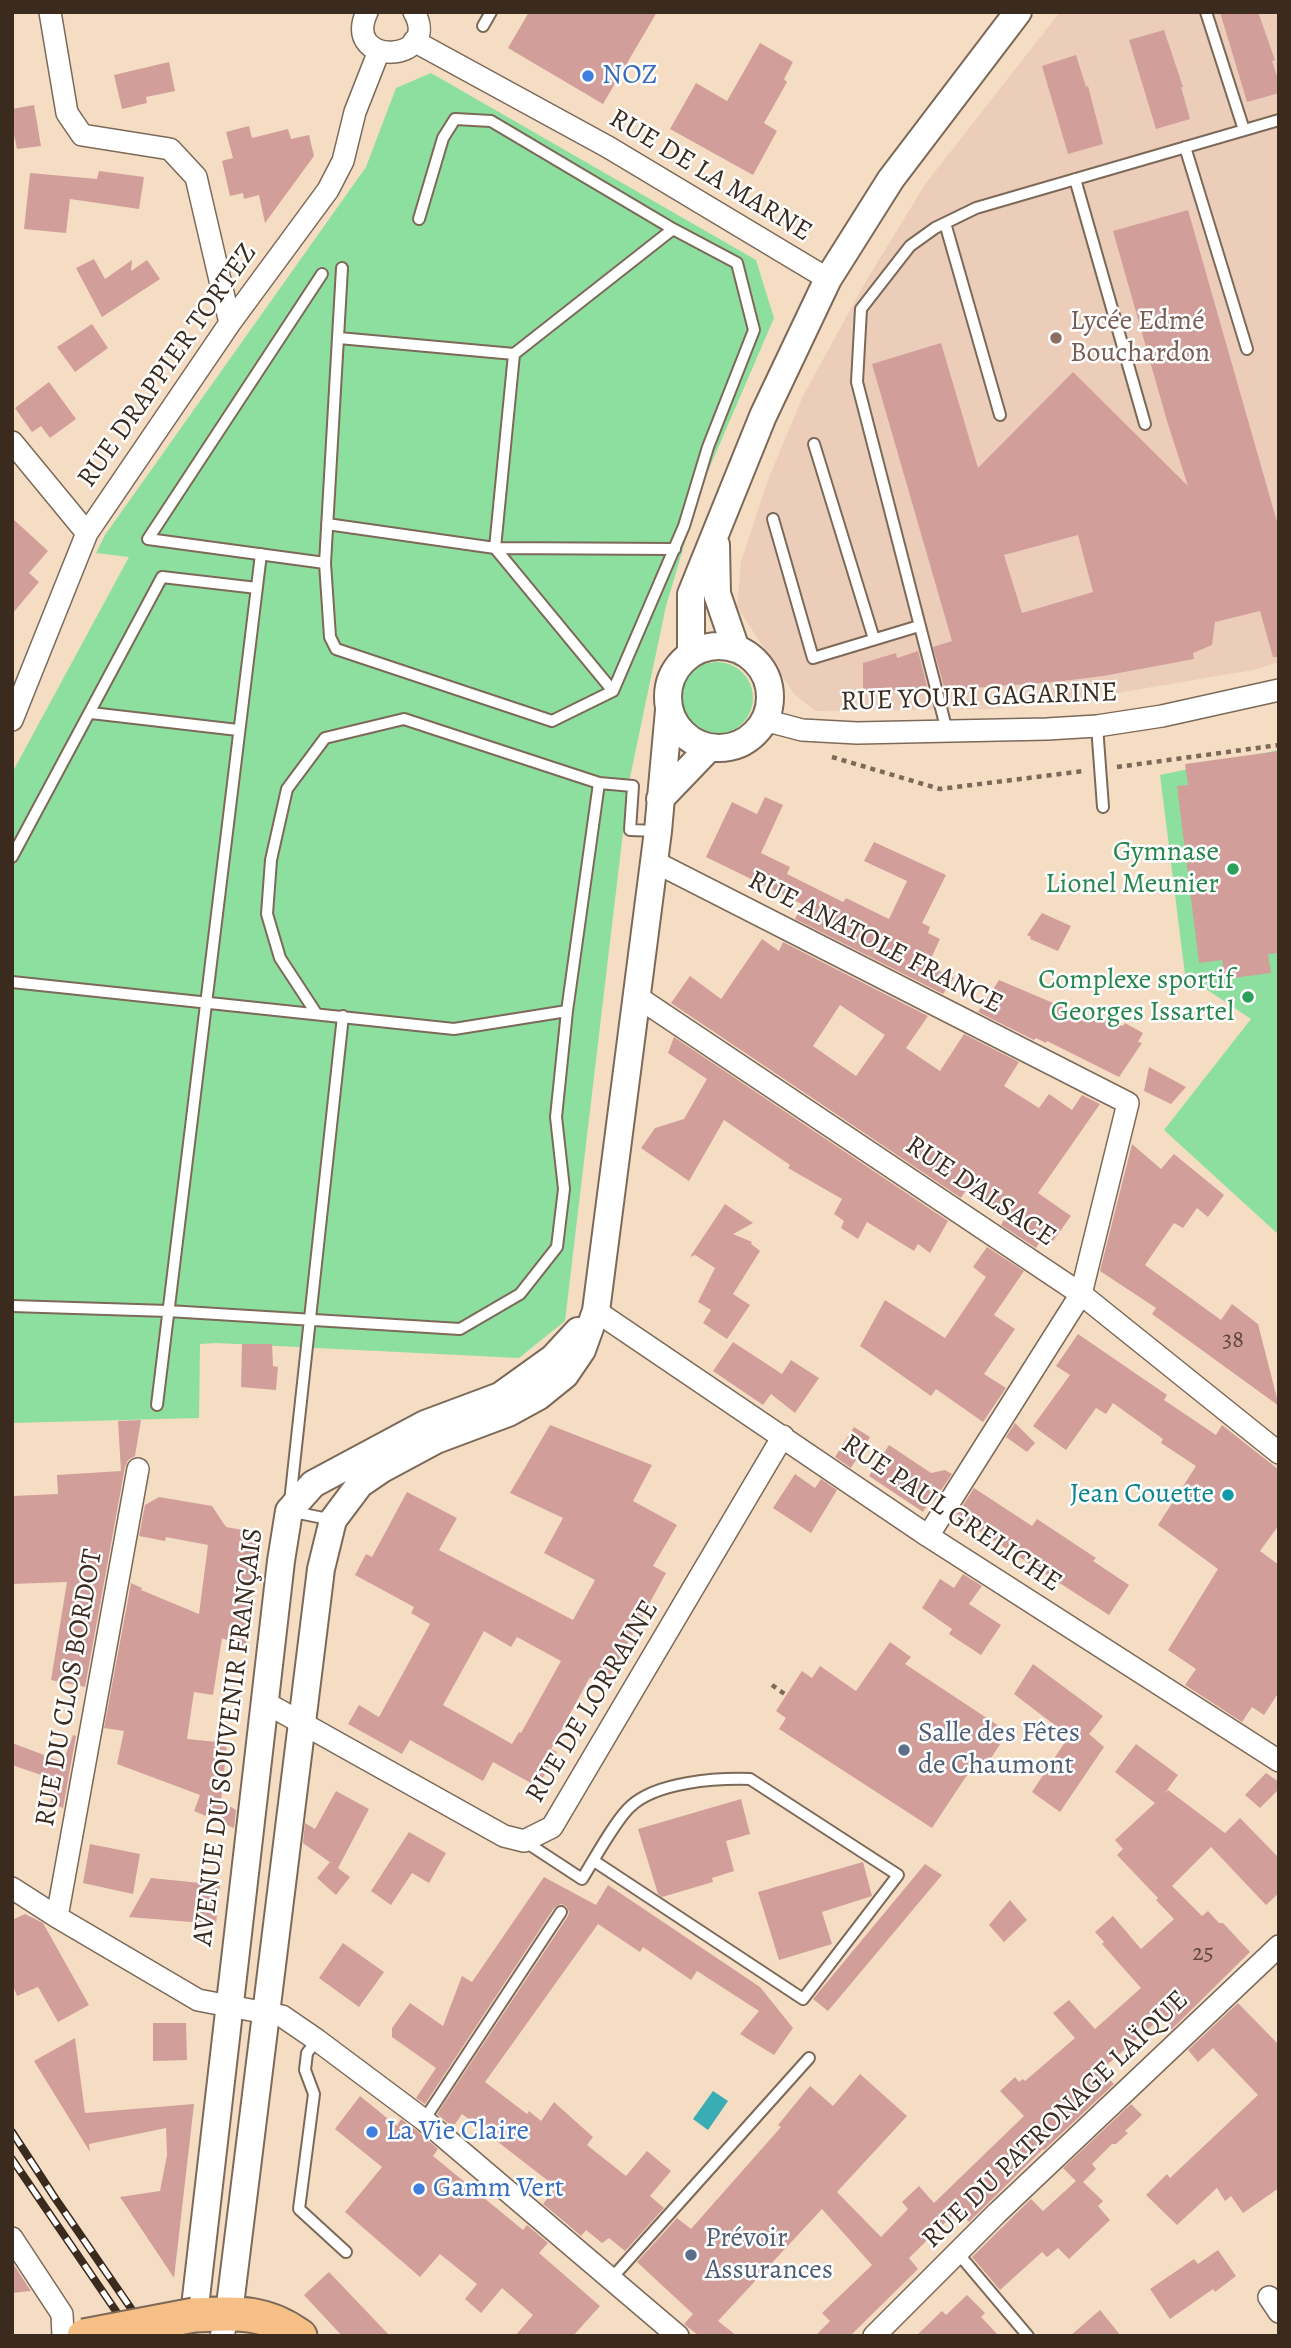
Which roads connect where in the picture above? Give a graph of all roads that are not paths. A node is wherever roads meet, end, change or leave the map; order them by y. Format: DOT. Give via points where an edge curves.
graph roads {
  1 [pos="50,12"];
  2 [pos="368,12"];
  3 [pos="414,12"];
  4 [pos="491,12"];
  5 [pos="1018,12"];
  6 [pos="1206,12"];
  7 [pos="483,26"];
  8 [pos="414,41"];
  9 [pos="379,51"];
  10 [pos="1279,120"];
  11 [pos="1244,130"];
  12 [pos="1185,147"];
  13 [pos="1075,179"];
  14 [pos="419,219"];
  15 [pos="945,223"];
  16 [pos="673,229"];
  17 [pos="342,268"];
  18 [pos="322,274"];
  19 [pos="828,279"];
  20 [pos="230,323"];
  21 [pos="339,338"];
  22 [pos="1247,349"];
  23 [pos="514,354"];
  24 [pos="1000,415"];
  25 [pos="1145,424"];
  26 [pos="12,442"];
  27 [pos="814,444"];
  28 [pos="773,519"];
  29 [pos="327,524"];
  30 [pos="87,533"];
  31 [pos="716,536"];
  32 [pos="495,548"];
  33 [pos="675,549"];
  34 [pos="261,554"];
  35 [pos="325,563"];
  36 [pos="257,588"];
  37 [pos="919,626"];
  38 [pos="874,639"];
  39 [pos="736,649"];
  40 [pos="691,654"];
  41 [pos="1279,690"];
  42 [pos="613,691"];
  43 [pos="669,710"];
  44 [pos="91,713"];
  45 [pos="12,720"];
  46 [pos="764,720"];
  47 [pos="1097,726"];
  48 [pos="238,730"];
  49 [pos="947,731"];
  50 [pos="709,748"];
  51 [pos="599,783"];
  52 [pos="660,799"];
  53 [pos="1103,807"];
  54 [pos="658,831"];
  55 [pos="12,857"];
  56 [pos="653,861"];
  57 [pos="12,982"];
  58 [pos="636,996"];
  59 [pos="206,1003"];
  60 [pos="567,1011"];
  61 [pos="316,1013"];
  62 [pos="343,1017"];
  63 [pos="1081,1294"];
  64 [pos="12,1306"];
  65 [pos="169,1311"];
  66 [pos="596,1311"];
  67 [pos="310,1321"];
  68 [pos="157,1405"];
  69 [pos="783,1436"];
  70 [pos="1279,1453"];
  71 [pos="138,1469"];
  72 [pos="289,1511"];
  73 [pos="333,1520"];
  74 [pos="928,1536"];
  75 [pos="266,1703"];
  76 [pos="303,1724"];
  77 [pos="1279,1761"];
  78 [pos="524,1841"];
  79 [pos="594,1861"];
  80 [pos="12,1888"];
  81 [pos="561,1912"];
  82 [pos="57,1917"];
  83 [pos="1279,1946"];
  84 [pos="228,2006"];
  85 [pos="265,2013"];
  86 [pos="317,2040"];
  87 [pos="809,2058"];
  88 [pos="424,2120"];
  89 [pos="12,2238"];
  90 [pos="346,2252"];
  91 [pos="957,2252"];
  92 [pos="611,2279"];
  93 [pos="194,2315"];
  94 [pos="225,2324"];
  95 [pos="63,2336"];
  96 [pos="84,2336"];
  97 [pos="300,2336"];
  98 [pos="678,2336"];
  99 [pos="874,2336"];
  100 [pos="1028,2336"];
  1 -- 20 [label="street" via="67,113 82,135 170,149 196,177"];
  2 -- 9 [label="street" via="364,33"];
  3 -- 8 [label="street" via="418,25"];
  4 -- 7 [label="lane"];
  5 -- 19 [label="street" via="891,179"];
  6 -- 11 [label="lane"];
  8 -- 9 [label="street" via="394,54"];
  8 -- 19 [label="street, RUE DE LA MARNE" via="608,147"];
  9 -- 20 [label="street, RUE DRAPPIER TORTEZ" via="355,112 343,161 328,190"];
  10 -- 11 [label="lane"];
  11 -- 12 [label="lane"];
  12 -- 13 [label="lane"];
  12 -- 22 [label="lane"];
  13 -- 15 [label="lane" via="976,208"];
  13 -- 25 [label="lane"];
  14 -- 16 [label="lane" via="443,138 454,119 491,121"];
  15 -- 24 [label="lane"];
  15 -- 37 [label="lane" via="910,246 861,309 857,382"];
  16 -- 23 [label="lane"];
  16 -- 33 [label="lane" via="737,263 754,330 708,447"];
  17 -- 21 [label="lane"];
  18 -- 34 [label="lane" via="148,538"];
  19 -- 31 [label="street" via="763,416"];
  20 -- 30 [label="street, RUE DRAPPIER TORTEZ"];
  21 -- 23 [label="lane"];
  21 -- 29 [label="lane"];
  23 -- 32 [label="lane"];
  26 -- 30 [label="street"];
  27 -- 38 [label="lane"];
  28 -- 38 [label="lane" via="813,657"];
  29 -- 32 [label="lane"];
  29 -- 35 [label="lane"];
  30 -- 45 [label="street, RUE DRAPPIER TORTEZ"];
  31 -- 39 [label="street" via="718,594"];
  31 -- 40 [label="street" via="691,594"];
  32 -- 33 [label="lane"];
  32 -- 42 [label="lane"];
  33 -- 42 [label="lane"];
  34 -- 35 [label="lane"];
  34 -- 36 [label="lane"];
  35 -- 42 [label="lane" via="330,637 336,649 552,721"];
  36 -- 44 [label="lane" via="162,577"];
  36 -- 48 [label="lane"];
  37 -- 38 [label="lane"];
  37 -- 49 [label="lane"];
  39 -- 40 [label="street" via="713,646"];
  39 -- 46 [label="street" via="754,661 766,678 769,707"];
  40 -- 43 [label="street" via="671,678"];
  41 -- 47 [label="street, RUE YOURI GAGARINE"];
  43 -- 50 [label="street" via="684,734"];
  43 -- 52 [label="street"];
  44 -- 48 [label="lane"];
  44 -- 55 [label="lane"];
  46 -- 49 [label="street, RUE YOURI GAGARINE" via="802,730"];
  46 -- 50 [label="street" via="755,734 741,743"];
  47 -- 49 [label="street, RUE YOURI GAGARINE"];
  47 -- 53 [label="lane"];
  48 -- 59 [label="lane"];
  50 -- 52 [label="street"];
  51 -- 54 [label="lane" via="633,786 630,830"];
  51 -- 60 [label="lane"];
  51 -- 61 [label="lane" via="404,719 325,738 287,789 271,860 267,914 280,958"];
  52 -- 54 [label="street"];
  54 -- 56 [label="street"];
  56 -- 58 [label="street"];
  56 -- 63 [label="street, RUE ANATOLE FRANCE" via="1128,1103"];
  57 -- 59 [label="lane"];
  58 -- 63 [label="street, RUE D'ALSACE"];
  58 -- 66 [label="street"];
  59 -- 61 [label="lane"];
  59 -- 65 [label="lane"];
  60 -- 62 [label="lane" via="454,1029"];
  60 -- 67 [label="lane" via="556,1117 564,1189 557,1247 520,1294 460,1329"];
  61 -- 62 [label="lane"];
  62 -- 67 [label="lane"];
  63 -- 70 [label="street, RUE D'ALSACE"];
  63 -- 74 [label="street, RUE ANATOLE FRANCE"];
  64 -- 65 [label="lane"];
  65 -- 67 [label="lane"];
  65 -- 68 [label="lane"];
  66 -- 69 [label="street, RUE PAUL GRELICHE"];
  66 -- 72 [label="street, AVENUE DU SOUVENIR FRANÇAIS" via="553,1359 500,1396 425,1424 352,1462 313,1485"];
  66 -- 73 [label="street" via="582,1350 565,1374 539,1396 436,1440 382,1469 360,1484"];
  67 -- 72 [label="lane"];
  69 -- 74 [label="street, RUE PAUL GRELICHE"];
  69 -- 78 [label="street, RUE DE LORRAINE" via="552,1827"];
  71 -- 82 [label="street, RUE DU CLOS BORDOT"];
  72 -- 73 [label="lane"];
  72 -- 75 [label="street, AVENUE DU SOUVENIR FRANÇAIS"];
  73 -- 76 [label="street" via="321,1569"];
  74 -- 77 [label="street, RUE PAUL GRELICHE"];
  75 -- 76 [label="street, RUE DE LORRAINE"];
  75 -- 84 [label="street, AVENUE DU SOUVENIR FRANÇAIS"];
  76 -- 78 [label="street, RUE DE LORRAINE" via="504,1836"];
  76 -- 85 [label="street"];
  78 -- 79 [label="lane" via="582,1879"];
  79 -- 79 [label="lane" via="628,1808 646,1794 727,1778 750,1779 898,1875 803,1999"];
  80 -- 82 [label="street"];
  81 -- 88 [label="lane"];
  82 -- 84 [label="street" via="198,2000"];
  83 -- 91 [label="street, RUE DU PATRONAGE LAÏQUE"];
  84 -- 85 [label="street"];
  84 -- 93 [label="street, AVENUE DU SOUVENIR FRANÇAIS"];
  85 -- 86 [label="street" via="282,2016"];
  85 -- 94 [label="street"];
  86 -- 88 [label="street"];
  86 -- 90 [label="lane" via="307,2053 305,2070 314,2094 299,2209"];
  87 -- 92 [label="lane"];
  88 -- 92 [label="street"];
  89 -- 95 [label="street" via="62,2314"];
  91 -- 99 [label="street, RUE DU PATRONAGE LAÏQUE"];
  91 -- 100 [label="lane"];
  92 -- 98 [label="street"];
  93 -- 94 [label="main road"];
  93 -- 96 [label="main road, bridge"];
  94 -- 97 [label="main road" via="267,2317"];
}
